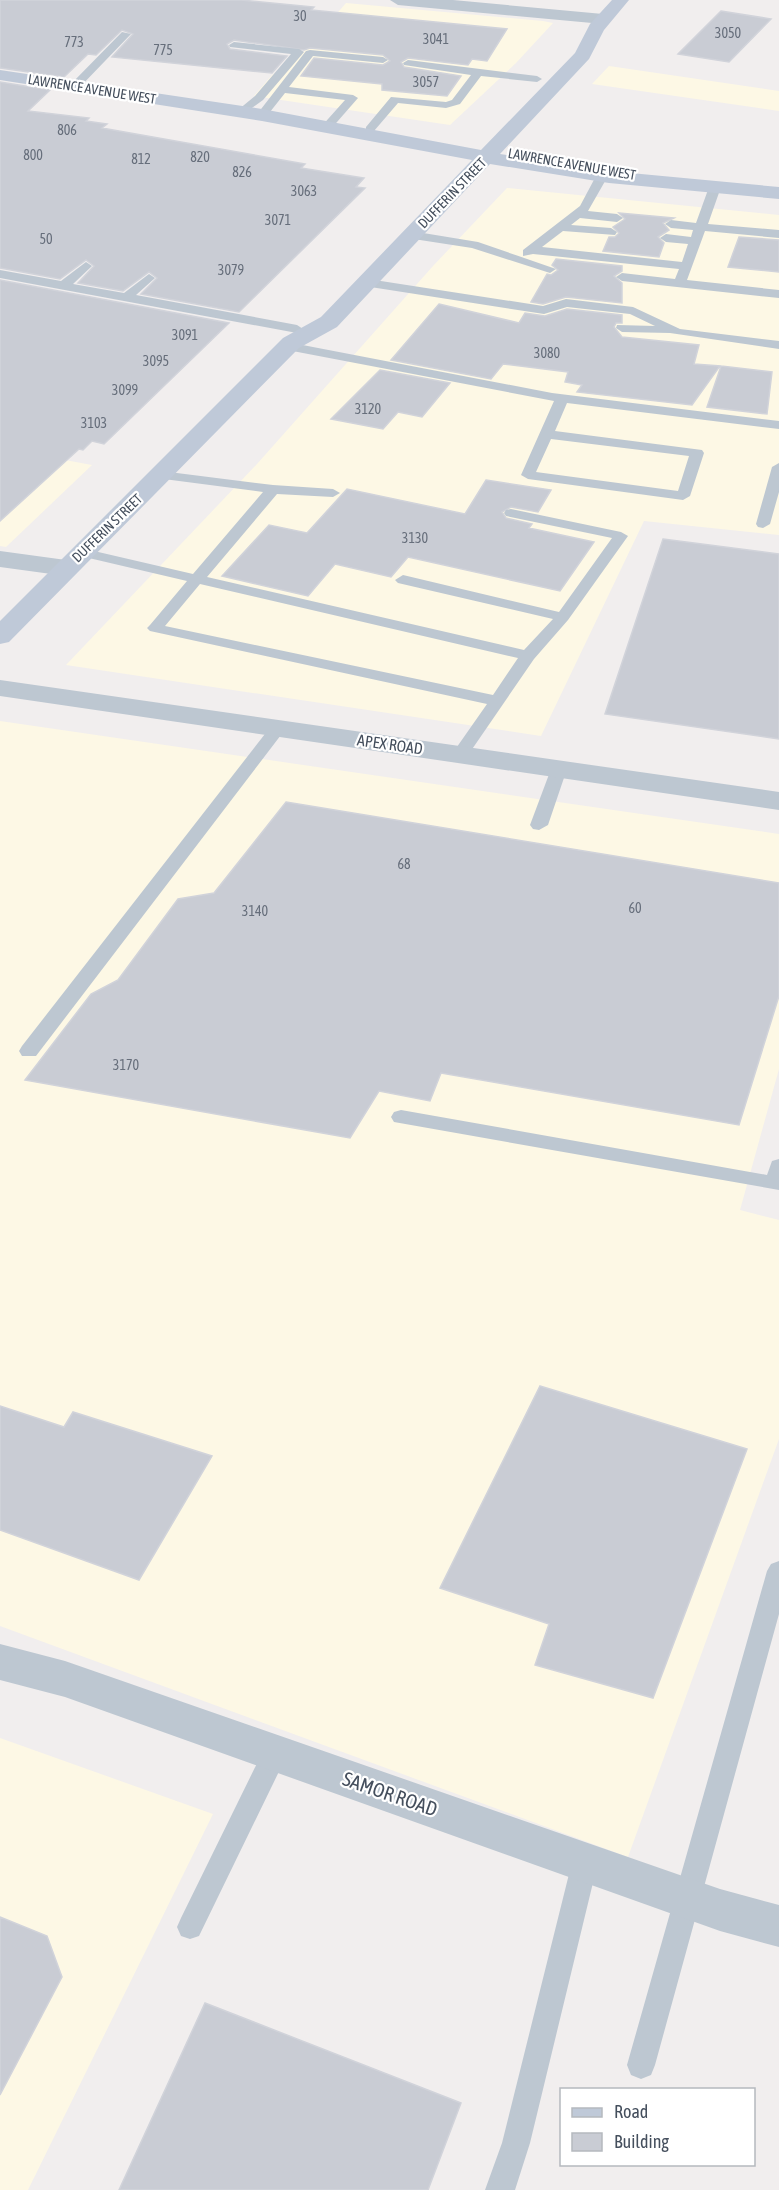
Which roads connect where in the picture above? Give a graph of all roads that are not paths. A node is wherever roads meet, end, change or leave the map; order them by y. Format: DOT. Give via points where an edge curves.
graph roads {
  1 [pos="398,0"];
  2 [pos="621,0"];
  3 [pos="600,23"];
  4 [pos="126,34"];
  5 [pos="234,45"];
  6 [pos="383,60"];
  7 [pos="408,63"];
  8 [pos="478,72"];
  9 [pos="0,75"];
  10 [pos="537,79"];
  11 [pos="75,86"];
  12 [pos="282,89"];
  13 [pos="242,112"];
  14 [pos="262,115"];
  15 [pos="326,128"];
  16 [pos="370,129"];
  17 [pos="478,152"];
  18 [pos="602,176"];
  19 [pos="436,182"];
  20 [pos="676,183"];
  21 [pos="715,187"];
  22 [pos="778,191"];
  23 [pos="578,214"];
  24 [pos="617,218"];
  25 [pos="672,224"];
  26 [pos="560,227"];
  27 [pos="701,227"];
  28 [pos="611,232"];
  29 [pos="779,234"];
  30 [pos="411,235"];
  31 [pos="666,238"];
  32 [pos="543,240"];
  33 [pos="696,241"];
  34 [pos="604,247"];
  35 [pos="531,250"];
  36 [pos="660,253"];
  37 [pos="518,260"];
  38 [pos="688,261"];
  39 [pos="86,266"];
  40 [pos="550,269"];
  41 [pos="0,274"];
  42 [pos="149,278"];
  43 [pos="622,278"];
  44 [pos="368,283"];
  45 [pos="680,284"];
  46 [pos="64,285"];
  47 [pos="779,294"];
  48 [pos="127,297"];
  49 [pos="309,309"];
  50 [pos="622,328"];
  51 [pos="677,332"];
  52 [pos="292,340"];
  53 [pos="779,345"];
  54 [pos="562,399"];
  55 [pos="779,425"];
  56 [pos="546,434"];
  57 [pos="779,467"];
  58 [pos="161,474"];
  59 [pos="273,489"];
  60 [pos="333,493"];
  61 [pos="512,513"];
  62 [pos="763,524"];
  63 [pos="0,559"];
  64 [pos="74,560"];
  65 [pos="197,578"];
  66 [pos="403,580"];
  67 [pos="563,617"];
  68 [pos="0,636"];
  69 [pos="528,657"];
  70 [pos="0,688"];
  71 [pos="496,701"];
  72 [pos="278,728"];
  73 [pos="460,754"];
  74 [pos="559,769"];
  75 [pos="779,801"];
  76 [pos="539,825"];
  77 [pos="29,1050"];
  78 [pos="401,1117"];
  79 [pos="779,1166"];
  80 [pos="779,1571"];
  81 [pos="0,1662"];
  82 [pos="275,1753"];
  83 [pos="585,1862"];
  84 [pos="686,1898"];
  85 [pos="779,1926"];
  86 [pos="190,1927"];
  87 [pos="641,2065"];
  88 [pos="500,2190"];
  1 -- 3 [label="street"];
  2 -- 3 [label="main road, DUFFERIN STREET"];
  3 -- 10 [label="main road, DUFFERIN STREET"];
  3 -- 17 [label="main road, DUFFERIN STREET" via="583,55"];
  4 -- 11 [label="lane"];
  5 -- 13 [label="lane" via="299,52"];
  6 -- 12 [label="lane" via="310,53"];
  7 -- 8 [label="lane"];
  8 -- 10 [label="lane"];
  8 -- 16 [label="lane" via="456,102 446,105 395,99"];
  9 -- 11 [label="main road, LAWRENCE AVENUE WEST"];
  10 -- 17 [label="main road, DUFFERIN STREET"];
  11 -- 13 [label="main road, LAWRENCE AVENUE WEST"];
  12 -- 14 [label="lane"];
  12 -- 15 [label="lane" via="353,98"];
  13 -- 14 [label="main road, LAWRENCE AVENUE WEST"];
  14 -- 15 [label="main road, LAWRENCE AVENUE WEST"];
  15 -- 16 [label="main road, LAWRENCE AVENUE WEST"];
  15 -- 17 [label="main road, LAWRENCE AVENUE WEST"];
  16 -- 17 [label="main road, LAWRENCE AVENUE WEST"];
  17 -- 18 [label="main road, LAWRENCE AVENUE WEST"];
  17 -- 19 [label="main road, DUFFERIN STREET"];
  17 -- 20 [label="main road, LAWRENCE AVENUE WEST"];
  17 -- 30 [label="main road, DUFFERIN STREET"];
  18 -- 20 [label="main road, LAWRENCE AVENUE WEST"];
  18 -- 23 [label="lane"];
  20 -- 21 [label="main road, LAWRENCE AVENUE WEST"];
  21 -- 22 [label="main road, LAWRENCE AVENUE WEST"];
  21 -- 27 [label="lane"];
  23 -- 24 [label="lane"];
  23 -- 26 [label="lane"];
  25 -- 27 [label="lane"];
  26 -- 28 [label="lane"];
  26 -- 32 [label="lane"];
  27 -- 29 [label="lane"];
  27 -- 33 [label="lane"];
  30 -- 37 [label="lane" via="474,245"];
  30 -- 44 [label="main road, DUFFERIN STREET"];
  31 -- 33 [label="lane"];
  32 -- 34 [label="lane"];
  32 -- 35 [label="lane"];
  33 -- 38 [label="lane"];
  35 -- 37 [label="lane"];
  35 -- 38 [label="lane"];
  36 -- 38 [label="lane"];
  37 -- 40 [label="lane"];
  38 -- 45 [label="lane"];
  39 -- 46 [label="lane"];
  41 -- 46 [label="lane"];
  42 -- 48 [label="lane"];
  43 -- 45 [label="lane"];
  44 -- 51 [label="lane" via="547,314 566,303 633,311"];
  44 -- 52 [label="main road, DUFFERIN STREET" via="329,322"];
  45 -- 47 [label="lane"];
  46 -- 48 [label="lane"];
  48 -- 52 [label="lane"];
  49 -- 52 [label="main road, DUFFERIN STREET"];
  50 -- 51 [label="lane"];
  51 -- 53 [label="lane"];
  52 -- 54 [label="lane"];
  52 -- 58 [label="main road, DUFFERIN STREET"];
  54 -- 55 [label="lane"];
  54 -- 56 [label="lane"];
  56 -- 56 [label="lane" via="528,475 683,496 697,453"];
  57 -- 62 [label="lane"];
  58 -- 59 [label="lane"];
  58 -- 64 [label="main road, DUFFERIN STREET"];
  59 -- 60 [label="lane"];
  59 -- 65 [label="lane"];
  61 -- 67 [label="lane" via="621,536"];
  63 -- 64 [label="street"];
  64 -- 65 [label="lane"];
  64 -- 68 [label="main road, DUFFERIN STREET"];
  65 -- 69 [label="lane"];
  65 -- 71 [label="lane" via="154,628"];
  66 -- 67 [label="lane"];
  67 -- 69 [label="lane"];
  69 -- 71 [label="lane"];
  70 -- 72 [label="street, APEX ROAD"];
  71 -- 73 [label="lane"];
  72 -- 73 [label="street, APEX ROAD"];
  72 -- 77 [label="lane"];
  73 -- 74 [label="street, APEX ROAD"];
  74 -- 75 [label="street, APEX ROAD"];
  74 -- 76 [label="lane"];
  78 -- 79 [label="lane" via="775,1184"];
  80 -- 84 [label="lane"];
  81 -- 82 [label="street, SAMOR ROAD" via="64,1679"];
  82 -- 83 [label="street, SAMOR ROAD"];
  82 -- 86 [label="lane"];
  83 -- 84 [label="street, SAMOR ROAD"];
  83 -- 88 [label="lane" via="516,2143"];
  84 -- 85 [label="street, SAMOR ROAD"];
  84 -- 87 [label="lane"];
}
